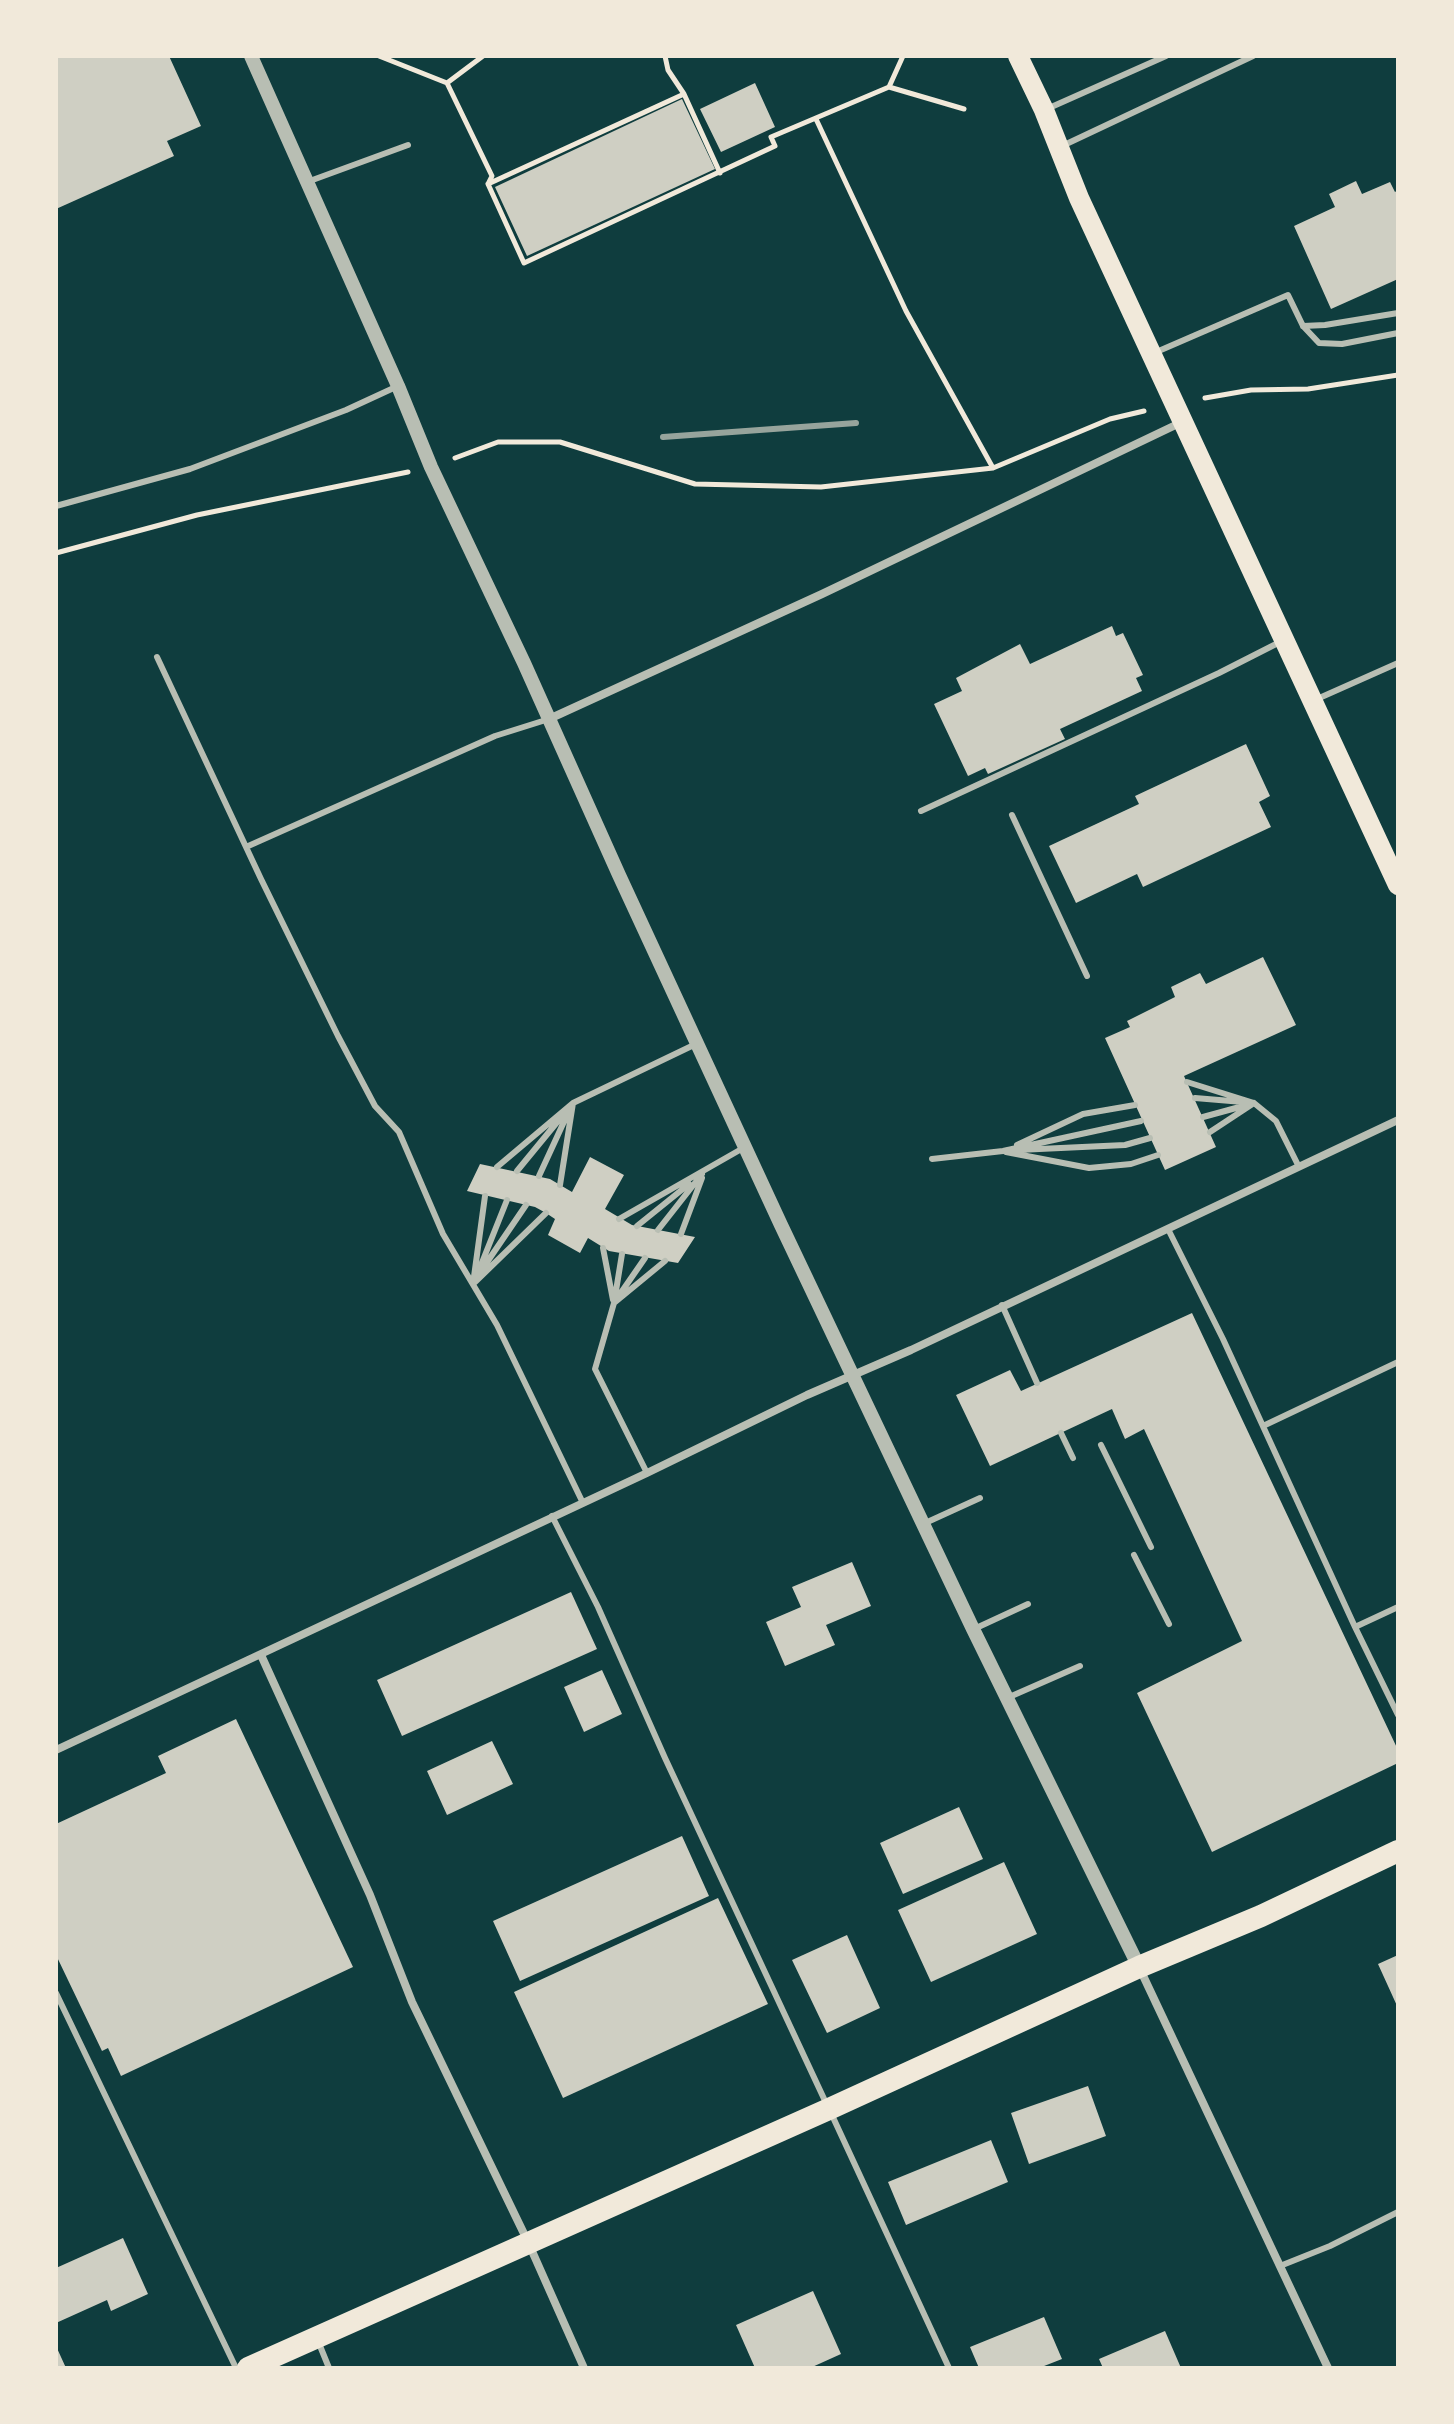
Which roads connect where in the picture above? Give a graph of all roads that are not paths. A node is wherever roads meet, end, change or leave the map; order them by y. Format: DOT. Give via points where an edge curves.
graph roads {
  1 [pos="251,56"];
  2 [pos="1018,56"];
  3 [pos="1166,56"];
  4 [pos="1253,56"];
  5 [pos="1044,110"];
  6 [pos="408,145"];
  7 [pos="1058,148"];
  8 [pos="307,182"];
  9 [pos="1398,313"];
  10 [pos="1303,326"];
  11 [pos="1398,333"];
  12 [pos="1151,355"];
  13 [pos="398,386"];
  14 [pos="1177,413"];
  15 [pos="56,506"];
  16 [pos="1284,641"];
  17 [pos="157,657"];
  18 [pos="1398,663"];
  19 [pos="1311,701"];
  20 [pos="549,719"];
  21 [pos="921,811"];
  22 [pos="1012,815"];
  23 [pos="246,847"];
  24 [pos="1398,885"];
  25 [pos="1087,976"];
  26 [pos="698,1043"];
  27 [pos="1187,1082"];
  28 [pos="1195,1098"];
  29 [pos="573,1103"];
  30 [pos="1254,1103"];
  31 [pos="1135,1105"];
  32 [pos="1203,1117"];
  33 [pos="1398,1120"];
  34 [pos="1141,1121"];
  35 [pos="1210,1132"];
  36 [pos="1150,1138"];
  37 [pos="745,1147"];
  38 [pos="1003,1151"];
  39 [pos="1158,1155"];
  40 [pos="932,1159"];
  41 [pos="1298,1165"];
  42 [pos="497,1167"];
  43 [pos="517,1171"];
  44 [pos="704,1171"];
  45 [pos="539,1176"];
  46 [pos="560,1185"];
  47 [pos="485,1196"];
  48 [pos="507,1200"];
  49 [pos="526,1205"];
  50 [pos="546,1213"];
  51 [pos="619,1219"];
  52 [pos="637,1226"];
  53 [pos="1168,1229"];
  54 [pos="658,1230"];
  55 [pos="681,1234"];
  56 [pos="603,1248"];
  57 [pos="622,1254"];
  58 [pos="645,1258"];
  59 [pos="665,1261"];
  60 [pos="473,1284"];
  61 [pos="614,1303"];
  62 [pos="1002,1305"];
  63 [pos="1398,1362"];
  64 [pos="853,1374"];
  65 [pos="1037,1383"];
  66 [pos="1263,1426"];
  67 [pos="1061,1433"];
  68 [pos="1101,1445"];
  69 [pos="1073,1458"];
  70 [pos="647,1473"];
  71 [pos="980,1498"];
  72 [pos="582,1501"];
  73 [pos="552,1516"];
  74 [pos="923,1524"];
  75 [pos="1151,1547"];
  76 [pos="1134,1555"];
  77 [pos="1028,1604"];
  78 [pos="1398,1607"];
  79 [pos="1169,1624"];
  80 [pos="1355,1627"];
  81 [pos="973,1629"];
  82 [pos="261,1655"];
  83 [pos="1080,1666"];
  84 [pos="1007,1698"];
  85 [pos="1398,1715"];
  86 [pos="56,1750"];
  87 [pos="1398,1851"];
  88 [pos="1139,1967"];
  89 [pos="56,1993"];
  90 [pos="829,2109"];
  91 [pos="1398,2212"];
  92 [pos="528,2242"];
  93 [pos="1280,2266"];
  94 [pos="316,2337"];
  95 [pos="236,2368"];
  96 [pos="248,2368"];
  97 [pos="329,2368"];
  98 [pos="584,2368"];
  99 [pos="949,2368"];
  100 [pos="1328,2368"];
  1 -- 8 [label="street"];
  2 -- 5 [label="main road"];
  3 -- 5 [label="lane"];
  4 -- 7 [label="lane"];
  5 -- 7 [label="main road"];
  6 -- 8 [label="lane"];
  7 -- 12 [label="main road"];
  8 -- 13 [label="street"];
  9 -- 10 [label="lane"];
  10 -- 11 [label="lane" via="1319,343"];
  10 -- 12 [label="lane" via="1288,295"];
  12 -- 14 [label="main road"];
  13 -- 15 [label="lane" via="190,469"];
  13 -- 20 [label="street"];
  14 -- 16 [label="main road"];
  14 -- 20 [label="street" via="822,594"];
  16 -- 19 [label="main road"];
  16 -- 21 [label="lane"];
  17 -- 23 [label="lane"];
  18 -- 19 [label="lane"];
  19 -- 24 [label="main road"];
  20 -- 23 [label="lane" via="495,736"];
  20 -- 26 [label="street"];
  22 -- 25 [label="lane"];
  23 -- 60 [label="lane" via="338,1036 375,1106 399,1132 443,1234"];
  26 -- 29 [label="lane"];
  26 -- 37 [label="street"];
  27 -- 30 [label="lane"];
  28 -- 30 [label="lane"];
  29 -- 42 [label="lane"];
  29 -- 43 [label="lane"];
  29 -- 45 [label="lane"];
  29 -- 46 [label="lane"];
  30 -- 32 [label="lane"];
  30 -- 35 [label="lane"];
  30 -- 41 [label="lane" via="1276,1121"];
  31 -- 38 [label="lane" via="1083,1114"];
  33 -- 41 [label="street"];
  34 -- 38 [label="lane"];
  36 -- 38 [label="lane" via="1125,1145"];
  37 -- 44 [label="lane"];
  37 -- 64 [label="street"];
  38 -- 39 [label="lane" via="1089,1168"];
  38 -- 40 [label="lane"];
  41 -- 53 [label="street"];
  44 -- 51 [label="lane"];
  44 -- 52 [label="lane"];
  44 -- 54 [label="lane"];
  44 -- 55 [label="lane"];
  47 -- 60 [label="lane"];
  48 -- 60 [label="lane"];
  49 -- 60 [label="lane"];
  50 -- 60 [label="lane"];
  53 -- 62 [label="street"];
  53 -- 66 [label="lane"];
  56 -- 61 [label="lane"];
  57 -- 61 [label="lane"];
  58 -- 61 [label="lane"];
  59 -- 61 [label="lane"];
  60 -- 72 [label="lane"];
  61 -- 70 [label="lane" via="595,1369"];
  62 -- 64 [label="street"];
  62 -- 65 [label="lane"];
  63 -- 66 [label="lane"];
  64 -- 70 [label="street"];
  64 -- 74 [label="street"];
  66 -- 80 [label="lane"];
  67 -- 69 [label="lane"];
  68 -- 75 [label="lane"];
  70 -- 72 [label="street"];
  71 -- 74 [label="lane"];
  72 -- 73 [label="street"];
  73 -- 82 [label="street"];
  73 -- 90 [label="lane"];
  74 -- 81 [label="street"];
  76 -- 79 [label="lane"];
  77 -- 81 [label="lane"];
  78 -- 80 [label="lane"];
  80 -- 85 [label="lane"];
  81 -- 84 [label="street"];
  82 -- 86 [label="street"];
  82 -- 92 [label="street" via="370,1895 412,2002"];
  83 -- 84 [label="lane"];
  84 -- 88 [label="street"];
  87 -- 88 [label="highway"];
  88 -- 90 [label="highway"];
  88 -- 93 [label="street"];
  89 -- 95 [label="lane"];
  90 -- 92 [label="highway"];
  90 -- 99 [label="lane"];
  91 -- 93 [label="lane"];
  92 -- 94 [label="highway"];
  92 -- 98 [label="street"];
  93 -- 100 [label="street"];
  94 -- 96 [label="highway"];
  94 -- 97 [label="lane"];
}
